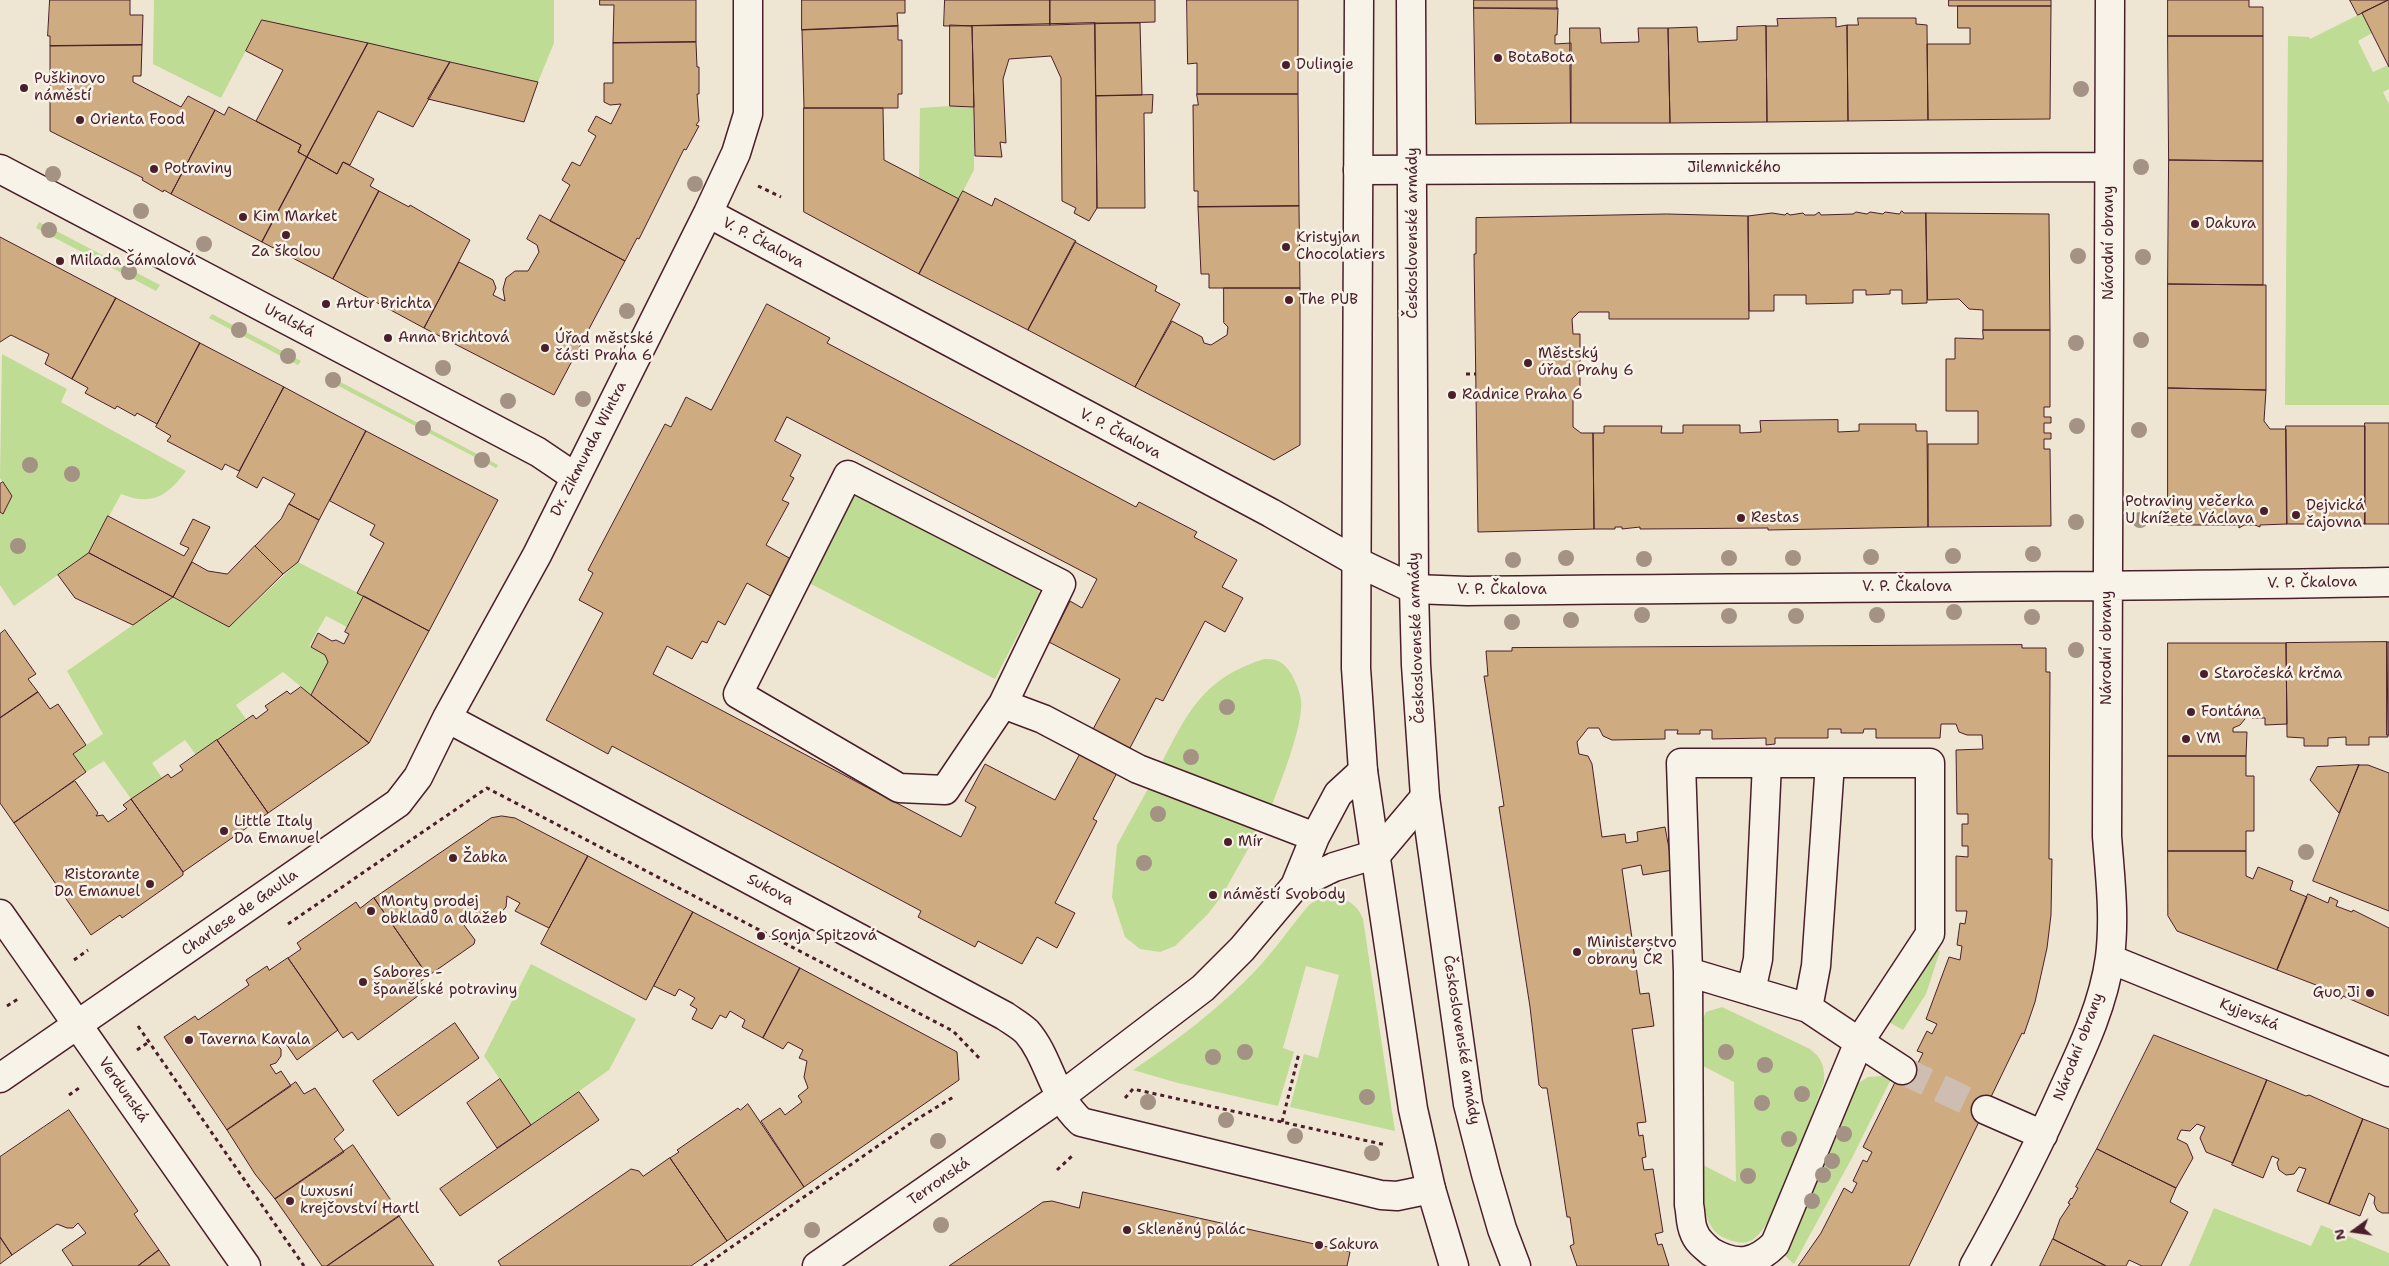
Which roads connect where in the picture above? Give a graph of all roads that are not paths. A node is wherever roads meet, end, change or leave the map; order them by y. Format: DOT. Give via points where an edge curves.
graph roads {
  1 [pos="748,0"];
  2 [pos="1359,0"];
  3 [pos="1411,0"];
  4 [pos="2110,0"];
  5 [pos="2109,167"];
  6 [pos="0,169"];
  7 [pos="1358,170"];
  8 [pos="1412,170"];
  9 [pos="708,213"];
  10 [pos="576,477"];
  11 [pos="1357,562"];
  12 [pos="2389,582"];
  13 [pos="2107,587"];
  14 [pos="1414,589"];
  15 [pos="1003,704"];
  16 [pos="447,718"];
  17 [pos="1767,763"];
  18 [pos="1830,763"];
  19 [pos="1363,771"];
  20 [pos="1425,797"];
  21 [pos="1315,837"];
  22 [pos="1377,854"];
  23 [pos="1295,886"];
  24 [pos="0,914"];
  25 [pos="2110,958"];
  26 [pos="1688,972"];
  27 [pos="1752,991"];
  28 [pos="1808,1008"];
  29 [pos="77,1025"];
  30 [pos="1860,1042"];
  31 [pos="1902,1070"];
  32 [pos="2389,1072"];
  33 [pos="0,1078"];
  34 [pos="1060,1097"];
  35 [pos="1986,1110"];
  36 [pos="2043,1136"];
  37 [pos="1431,1189"];
  38 [pos="246,1266"];
  39 [pos="818,1266"];
  40 [pos="1454,1266"];
  41 [pos="1516,1266"];
  42 [pos="1974,1266"];
  1 -- 9 [label="street, Dr. Zikmunda Wintra" via="748,114 736,152"];
  2 -- 7 [label="street"];
  3 -- 8 [label="street, Československé armády"];
  4 -- 5 [label="street, Národní obrany"];
  5 -- 8 [label="street, Jilemnického"];
  5 -- 13 [label="street, Národní obrany"];
  6 -- 10 [label="street, Uralská" via="538,452"];
  7 -- 8 [label="street, Jilemnického"];
  7 -- 11 [label="street"];
  8 -- 14 [label="street, Československé armády"];
  9 -- 10 [label="street, Dr. Zikmunda Wintra"];
  9 -- 11 [label="street, V. P. Čkalova"];
  10 -- 16 [label="street, Dr. Zikmunda Wintra"];
  11 -- 14 [label="street, V. P. Čkalova"];
  11 -- 19 [label="street" via="1356,668"];
  12 -- 13 [label="street, V. P. Čkalova"];
  13 -- 14 [label="street, V. P. Čkalova"];
  13 -- 25 [label="street, Národní obrany" via="2107,836 2113,910"];
  14 -- 20 [label="street, Československé armády"];
  15 -- 15 [label="street" via="945,790 899,788 738,694 848,475 1061,584"];
  15 -- 21 [label="street" via="1044,719 1138,769"];
  16 -- 29 [label="street, Charlese de Gaulla" via="418,777 398,803"];
  16 -- 34 [label="street, Sukova" via="1005,1016 1026,1032"];
  17 -- 18 [label="street"];
  17 -- 26 [label="street" via="1681,763"];
  17 -- 27 [label="street" via="1758,959"];
  18 -- 28 [label="street" via="1816,966"];
  18 -- 30 [label="street" via="1930,763 1930,934"];
  19 -- 21 [label="street" via="1338,794"];
  19 -- 22 [label="street"];
  20 -- 22 [label="street"];
  20 -- 41 [label="street, Československé armády" via="1468,1104 1494,1202"];
  21 -- 23 [label="street"];
  22 -- 23 [label="street" via="1334,868"];
  22 -- 37 [label="street" via="1413,1110"];
  23 -- 34 [label="street" via="1204,988"];
  24 -- 29 [label="street, Verdunská"];
  25 -- 32 [label="street, Kyjevská"];
  25 -- 36 [label="street, Národní obrany" via="2099,1004"];
  26 -- 27 [label="street"];
  26 -- 30 [label="street" via="1690,1205 1693,1231 1720,1260 1748,1264 1762,1257 1775,1244"];
  27 -- 28 [label="street"];
  28 -- 30 [label="street"];
  29 -- 33 [label="street, Charlese de Gaulla"];
  29 -- 38 [label="street, Verdunská"];
  30 -- 31 [label="street"];
  34 -- 37 [label="street" via="1082,1122 1100,1128 1381,1195 1397,1196"];
  34 -- 39 [label="street, Terronská"];
  35 -- 36 [label="street"];
  36 -- 42 [label="street, Národní obrany"];
  37 -- 40 [label="street"];
}
